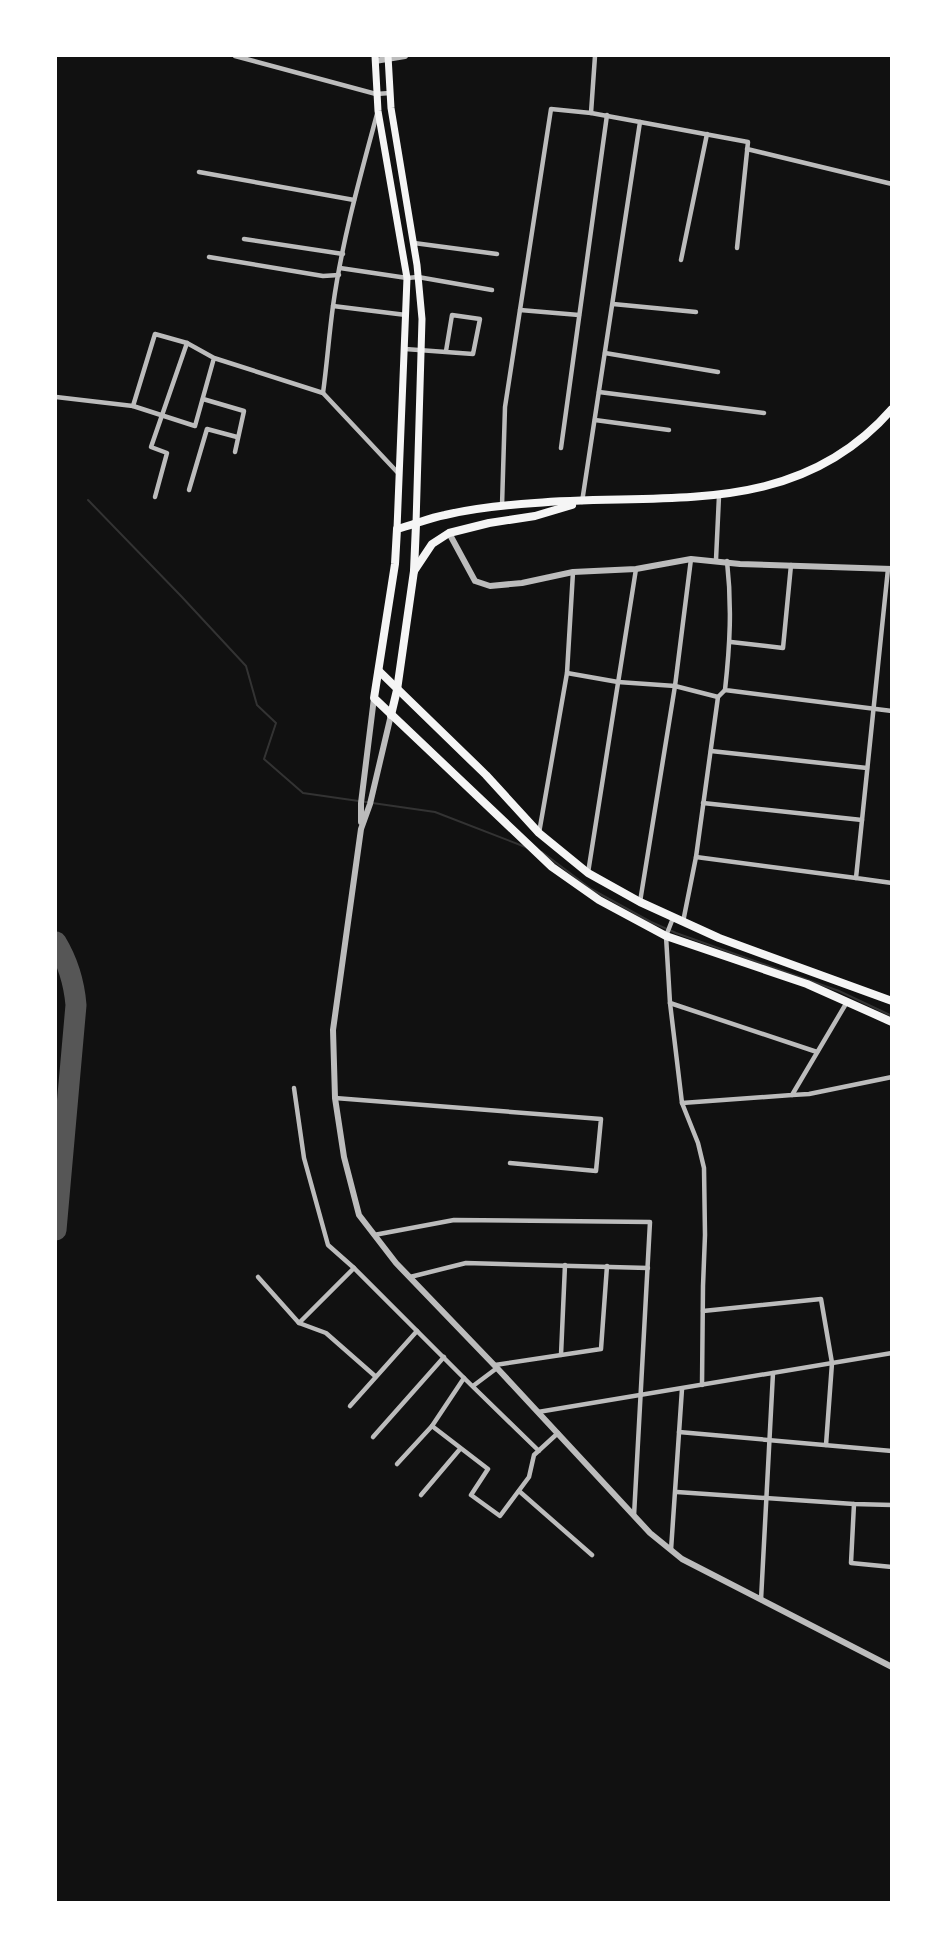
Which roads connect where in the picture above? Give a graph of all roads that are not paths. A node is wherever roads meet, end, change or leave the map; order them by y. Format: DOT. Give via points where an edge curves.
graph roads {
  1 [pos="235,56"];
  2 [pos="405,56"];
  3 [pos="595,56"];
  4 [pos="388,57"];
  5 [pos="375,58"];
  6 [pos="390,93"];
  7 [pos="376,94"];
  8 [pos="378,111"];
  9 [pos="591,113"];
  10 [pos="607,115"];
  11 [pos="640,122"];
  12 [pos="707,134"];
  13 [pos="747,149"];
  14 [pos="199,172"];
  15 [pos="891,184"];
  16 [pos="354,200"];
  17 [pos="244,239"];
  18 [pos="414,243"];
  19 [pos="737,248"];
  20 [pos="343,254"];
  21 [pos="497,254"];
  22 [pos="209,257"];
  23 [pos="681,260"];
  24 [pos="340,268"];
  25 [pos="339,275"];
  26 [pos="418,277"];
  27 [pos="407,278"];
  28 [pos="492,290"];
  29 [pos="613,304"];
  30 [pos="333,306"];
  31 [pos="520,310"];
  32 [pos="696,312"];
  33 [pos="406,315"];
  34 [pos="579,315"];
  35 [pos="187,343"];
  36 [pos="405,349"];
  37 [pos="420,349"];
  38 [pos="446,351"];
  39 [pos="605,353"];
  40 [pos="214,358"];
  41 [pos="718,372"];
  42 [pos="599,392"];
  43 [pos="323,393"];
  44 [pos="56,397"];
  45 [pos="203,399"];
  46 [pos="133,406"];
  47 [pos="891,409"];
  48 [pos="764,413"];
  49 [pos="163,416"];
  50 [pos="595,420"];
  51 [pos="669,430"];
  52 [pos="237,437"];
  53 [pos="561,448"];
  54 [pos="235,452"];
  55 [pos="399,474"];
  56 [pos="189,490"];
  57 [pos="719,496"];
  58 [pos="155,497"];
  59 [pos="582,502"];
  60 [pos="502,507"];
  61 [pos="416,524"];
  62 [pos="397,529"];
  63 [pos="449,533"];
  64 [pos="691,559"];
  65 [pos="716,560"];
  66 [pos="727,561"];
  67 [pos="791,566"];
  68 [pos="636,569"];
  69 [pos="890,569"];
  70 [pos="414,572"];
  71 [pos="573,572"];
  72 [pos="731,642"];
  73 [pos="379,671"];
  74 [pos="567,673"];
  75 [pos="618,682"];
  76 [pos="675,686"];
  77 [pos="397,690"];
  78 [pos="725,690"];
  79 [pos="718,697"];
  80 [pos="374,698"];
  81 [pos="874,709"];
  82 [pos="891,711"];
  83 [pos="392,715"];
  84 [pos="711,751"];
  85 [pos="867,768"];
  86 [pos="703,803"];
  87 [pos="862,820"];
  88 [pos="361,829"];
  89 [pos="539,833"];
  90 [pos="696,857"];
  91 [pos="588,873"];
  92 [pos="856,878"];
  93 [pos="891,883"];
  94 [pos="640,902"];
  95 [pos="673,918"];
  96 [pos="683,922"];
  97 [pos="666,936"];
  98 [pos="891,1001"];
  99 [pos="847,1002"];
  100 [pos="670,1003"];
  101 [pos="891,1022"];
  102 [pos="817,1052"];
  103 [pos="891,1077"];
  104 [pos="294,1088"];
  105 [pos="792,1095"];
  106 [pos="334,1098"];
  107 [pos="682,1104"];
  108 [pos="510,1163"];
  109 [pos="374,1234"];
  110 [pos="566,1265"];
  111 [pos="607,1266"];
  112 [pos="354,1268"];
  113 [pos="648,1268"];
  114 [pos="258,1276"];
  115 [pos="410,1277"];
  116 [pos="703,1311"];
  117 [pos="299,1323"];
  118 [pos="417,1331"];
  119 [pos="891,1353"];
  120 [pos="561,1355"];
  121 [pos="444,1357"];
  122 [pos="832,1363"];
  123 [pos="496,1366"];
  124 [pos="773,1373"];
  125 [pos="375,1376"];
  126 [pos="464,1378"];
  127 [pos="702,1385"];
  128 [pos="473,1386"];
  129 [pos="682,1389"];
  130 [pos="641,1396"];
  131 [pos="350,1406"];
  132 [pos="538,1412"];
  133 [pos="432,1426"];
  134 [pos="679,1432"];
  135 [pos="558,1433"];
  136 [pos="373,1437"];
  137 [pos="770,1440"];
  138 [pos="826,1445"];
  139 [pos="460,1449"];
  140 [pos="539,1451"];
  141 [pos="891,1451"];
  142 [pos="398,1464"];
  143 [pos="519,1491"];
  144 [pos="676,1492"];
  145 [pos="421,1495"];
  146 [pos="767,1499"];
  147 [pos="854,1504"];
  148 [pos="891,1505"];
  149 [pos="634,1516"];
  150 [pos="672,1550"];
  151 [pos="592,1555"];
  152 [pos="891,1567"];
  153 [pos="761,1600"];
  154 [pos="889,1665"];
  1 -- 7 [label="street"];
  2 -- 4 [label="street"];
  3 -- 9 [label="street"];
  4 -- 5 [label="street"];
  4 -- 6 [label="main road"];
  5 -- 7 [label="main road"];
  6 -- 7 [label="street"];
  6 -- 18 [label="main road"];
  7 -- 8 [label="main road"];
  8 -- 16 [label="street"];
  8 -- 27 [label="main road"];
  9 -- 10 [label="street"];
  9 -- 31 [label="street" via="551,109"];
  10 -- 11 [label="street"];
  10 -- 34 [label="street"];
  11 -- 12 [label="street"];
  11 -- 29 [label="street"];
  12 -- 13 [label="street" via="748,142"];
  12 -- 23 [label="street"];
  13 -- 15 [label="street"];
  13 -- 19 [label="street"];
  14 -- 16 [label="street"];
  16 -- 20 [label="street"];
  17 -- 20 [label="street"];
  18 -- 21 [label="street"];
  18 -- 26 [label="main road"];
  20 -- 24 [label="street"];
  22 -- 25 [label="street" via="323,276"];
  24 -- 25 [label="street"];
  24 -- 27 [label="street"];
  25 -- 30 [label="street"];
  26 -- 27 [label="street"];
  26 -- 28 [label="street"];
  26 -- 37 [label="main road"];
  27 -- 33 [label="main road"];
  29 -- 32 [label="street"];
  29 -- 39 [label="street"];
  30 -- 33 [label="street"];
  30 -- 43 [label="street"];
  31 -- 34 [label="street"];
  31 -- 60 [label="street" via="505,407"];
  33 -- 36 [label="main road"];
  34 -- 53 [label="street"];
  35 -- 40 [label="street"];
  35 -- 46 [label="street" via="155,334"];
  35 -- 49 [label="street"];
  36 -- 37 [label="street"];
  36 -- 55 [label="main road"];
  37 -- 38 [label="street"];
  37 -- 61 [label="main road"];
  38 -- 38 [label="street" via="473,354 480,319 452,315"];
  39 -- 41 [label="street"];
  39 -- 42 [label="street"];
  40 -- 43 [label="street"];
  40 -- 45 [label="street"];
  42 -- 48 [label="street"];
  42 -- 50 [label="street"];
  43 -- 55 [label="street"];
  44 -- 46 [label="street"];
  45 -- 49 [label="street" via="195,426"];
  45 -- 52 [label="street" via="244,411"];
  46 -- 49 [label="street"];
  47 -- 57 [label="main road" via="854,445 815,468 774,485"];
  49 -- 58 [label="street" via="151,447 167,453"];
  50 -- 51 [label="street"];
  50 -- 59 [label="street"];
  52 -- 54 [label="street"];
  52 -- 56 [label="street" via="207,429"];
  55 -- 62 [label="main road"];
  57 -- 59 [label="main road"];
  57 -- 65 [label="street"];
  59 -- 60 [label="main road"];
  59 -- 63 [label="main road"];
  60 -- 61 [label="main road" via="444,515"];
  61 -- 62 [label="main road"];
  61 -- 70 [label="main road"];
  62 -- 73 [label="main road"];
  63 -- 70 [label="main road" via="432,544"];
  63 -- 71 [label="street" via="475,581 483,584 522,583"];
  64 -- 65 [label="street"];
  64 -- 68 [label="street"];
  64 -- 76 [label="street"];
  65 -- 66 [label="street"];
  66 -- 67 [label="street"];
  66 -- 72 [label="street"];
  67 -- 69 [label="street"];
  67 -- 72 [label="street" via="783,648"];
  68 -- 71 [label="street"];
  68 -- 75 [label="street"];
  69 -- 81 [label="street"];
  70 -- 77 [label="main road"];
  71 -- 74 [label="street"];
  72 -- 78 [label="street"];
  73 -- 77 [label="main road"];
  73 -- 80 [label="main road"];
  74 -- 75 [label="street"];
  74 -- 89 [label="street"];
  75 -- 76 [label="street"];
  75 -- 91 [label="street"];
  76 -- 79 [label="street"];
  76 -- 94 [label="street"];
  77 -- 83 [label="main road"];
  77 -- 89 [label="main road" via="486,775"];
  78 -- 79 [label="street"];
  78 -- 81 [label="street"];
  79 -- 84 [label="street"];
  80 -- 83 [label="main road"];
  80 -- 88 [label="street"];
  81 -- 82 [label="street"];
  81 -- 85 [label="street"];
  83 -- 88 [label="street"];
  83 -- 97 [label="main road" via="552,867 599,900"];
  84 -- 85 [label="street"];
  84 -- 86 [label="street"];
  85 -- 87 [label="street"];
  86 -- 87 [label="street"];
  86 -- 90 [label="street"];
  87 -- 92 [label="street"];
  88 -- 106 [label="street" via="333,1030"];
  89 -- 91 [label="main road"];
  90 -- 92 [label="street"];
  90 -- 96 [label="street"];
  91 -- 94 [label="main road"];
  92 -- 93 [label="street"];
  94 -- 95 [label="main road"];
  95 -- 96 [label="main road"];
  95 -- 97 [label="street"];
  96 -- 98 [label="main road"];
  97 -- 99 [label="main road" via="807,984"];
  97 -- 100 [label="street"];
  99 -- 101 [label="main road"];
  99 -- 102 [label="street"];
  100 -- 102 [label="street"];
  100 -- 107 [label="street"];
  102 -- 105 [label="street"];
  103 -- 105 [label="street"];
  104 -- 112 [label="street" via="304,1158 328,1245"];
  105 -- 107 [label="street"];
  106 -- 108 [label="street" via="601,1119 596,1171"];
  106 -- 109 [label="street" via="359,1215"];
  107 -- 116 [label="street" via="704,1168"];
  109 -- 113 [label="street" via="454,1220 650,1222"];
  109 -- 115 [label="street"];
  110 -- 111 [label="street"];
  110 -- 115 [label="street" via="466,1263"];
  110 -- 120 [label="street"];
  111 -- 113 [label="street"];
  111 -- 120 [label="street" via="602,1349"];
  112 -- 117 [label="street"];
  112 -- 118 [label="street"];
  113 -- 130 [label="street"];
  114 -- 117 [label="street"];
  115 -- 123 [label="street"];
  116 -- 122 [label="street" via="821,1299"];
  116 -- 127 [label="street"];
  117 -- 125 [label="street" via="327,1333"];
  118 -- 121 [label="street"];
  118 -- 125 [label="street"];
  119 -- 122 [label="street"];
  120 -- 123 [label="street"];
  121 -- 126 [label="street"];
  121 -- 136 [label="street"];
  122 -- 124 [label="street"];
  122 -- 138 [label="street"];
  123 -- 128 [label="street"];
  123 -- 132 [label="street"];
  124 -- 127 [label="street"];
  124 -- 137 [label="street"];
  125 -- 131 [label="street"];
  126 -- 128 [label="street"];
  126 -- 133 [label="street"];
  127 -- 129 [label="street"];
  128 -- 140 [label="street"];
  129 -- 130 [label="street"];
  129 -- 134 [label="street"];
  130 -- 132 [label="street"];
  130 -- 149 [label="street"];
  132 -- 135 [label="street"];
  133 -- 139 [label="street"];
  133 -- 142 [label="street"];
  134 -- 137 [label="street"];
  134 -- 144 [label="street"];
  135 -- 140 [label="street"];
  135 -- 149 [label="street"];
  137 -- 138 [label="street"];
  137 -- 146 [label="street"];
  138 -- 141 [label="street"];
  139 -- 143 [label="street" via="488,1469 471,1495 500,1516"];
  139 -- 145 [label="street"];
  140 -- 143 [label="street"];
  143 -- 151 [label="street"];
  144 -- 146 [label="street"];
  144 -- 150 [label="street"];
  146 -- 147 [label="street"];
  146 -- 153 [label="street"];
  147 -- 148 [label="street"];
  147 -- 152 [label="street" via="851,1563"];
  149 -- 150 [label="street"];
  150 -- 153 [label="street"];
  153 -- 154 [label="street"];
}
